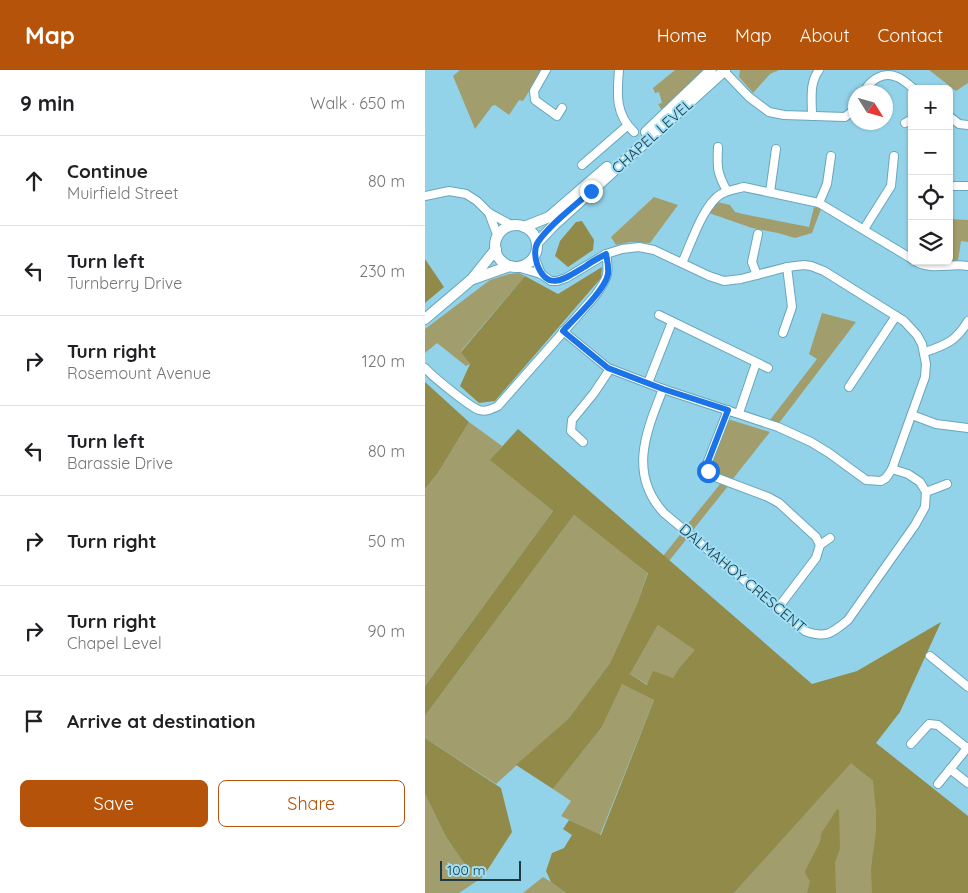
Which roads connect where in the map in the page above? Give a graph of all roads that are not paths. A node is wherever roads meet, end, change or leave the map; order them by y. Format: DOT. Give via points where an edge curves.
graph roads {
  1 [pos="546,70"];
  2 [pos="619,70"];
  3 [pos="711,70"];
  4 [pos="724,70"];
  5 [pos="819,70"];
  6 [pos="869,85"];
  7 [pos="909,85"];
  8 [pos="562,108"];
  9 [pos="848,115"];
  10 [pos="812,116"];
  11 [pos="953,119"];
  12 [pos="968,125"];
  13 [pos="627,126"];
  14 [pos="634,132"];
  15 [pos="718,147"];
  16 [pos="776,149"];
  17 [pos="831,156"];
  18 [pos="895,156"];
  19 [pos="582,165"];
  20 [pos="953,186"];
  21 [pos="968,186"];
  22 [pos="727,191"];
  23 [pos="770,192"];
  24 [pos="425,196"];
  25 [pos="819,203"];
  26 [pos="489,213"];
  27 [pos="519,226"];
  28 [pos="864,229"];
  29 [pos="758,234"];
  30 [pos="498,237"];
  31 [pos="537,243"];
  32 [pos="496,249"];
  33 [pos="606,254"];
  34 [pos="534,256"];
  35 [pos="908,257"];
  36 [pos="682,263"];
  37 [pos="953,264"];
  38 [pos="921,265"];
  39 [pos="947,265"];
  40 [pos="514,266"];
  41 [pos="968,266"];
  42 [pos="787,267"];
  43 [pos="541,274"];
  44 [pos="757,275"];
  45 [pos="472,279"];
  46 [pos="659,315"];
  47 [pos="895,316"];
  48 [pos="425,319"];
  49 [pos="968,321"];
  50 [pos="672,322"];
  51 [pos="563,331"];
  52 [pos="783,333"];
  53 [pos="925,352"];
  54 [pos="756,363"];
  55 [pos="425,368"];
  56 [pos="610,368"];
  57 [pos="768,368"];
  58 [pos="648,383"];
  59 [pos="849,387"];
  60 [pos="663,389"];
  61 [pos="728,410"];
  62 [pos="739,413"];
  63 [pos="912,415"];
  64 [pos="968,428"];
  65 [pos="583,442"];
  66 [pos="892,469"];
  67 [pos="947,484"];
  68 [pos="926,492"];
  69 [pos="830,538"];
  70 [pos="820,545"];
  71 [pos="779,608"];
  72 [pos="930,656"];
  73 [pos="968,688"];
  74 [pos="911,744"];
  75 [pos="968,747"];
  76 [pos="950,769"];
  77 [pos="968,783"];
  78 [pos="938,784"];
  1 -- 8 [label="street" via="534,91 535,100 557,116"];
  2 -- 13 [label="street" via="617,96"];
  3 -- 27 [label="main road, CHAPEL LEVEL" via="549,217"];
  4 -- 10 [label="street" via="749,97 769,112"];
  4 -- 31 [label="main road, CHAPEL LEVEL"];
  5 -- 10 [label="street" via="811,85"];
  6 -- 7 [label="street" via="889,74"];
  9 -- 10 [label="street"];
  11 -- 12 [label="street"];
  13 -- 14 [label="street"];
  13 -- 19 [label="street"];
  15 -- 22 [label="street" via="718,175"];
  16 -- 23 [label="street"];
  17 -- 25 [label="street" via="827,184"];
  18 -- 28 [label="street" via="891,186"];
  20 -- 21 [label="street"];
  22 -- 23 [label="street" via="744,187"];
  22 -- 36 [label="street" via="710,204"];
  23 -- 25 [label="street"];
  24 -- 26 [label="street" via="449,191 467,194"];
  25 -- 28 [label="street"];
  26 -- 27 [label="street"];
  26 -- 30 [label="street"];
  27 -- 30 [label="main road" via="507,228"];
  27 -- 31 [label="main road" via="533,233"];
  28 -- 35 [label="street"];
  29 -- 44 [label="street" via="753,262"];
  30 -- 32 [label="main road"];
  31 -- 34 [label="main road"];
  32 -- 40 [label="main road" via="501,260"];
  32 -- 45 [label="main road"];
  33 -- 36 [label="street" via="639,247"];
  33 -- 43 [label="street" via="561,280 551,280"];
  33 -- 51 [label="street" via="606,281"];
  34 -- 40 [label="main road" via="530,262"];
  34 -- 43 [label="street"];
  36 -- 44 [label="street" via="724,281"];
  37 -- 41 [label="street"];
  38 -- 39 [label="street"];
  40 -- 43 [label="street"];
  40 -- 45 [label="main road"];
  42 -- 44 [label="street"];
  42 -- 47 [label="street" via="819,268"];
  42 -- 52 [label="street" via="792,307"];
  45 -- 48 [label="main road"];
  46 -- 50 [label="street"];
  47 -- 53 [label="street" via="917,334"];
  47 -- 59 [label="street"];
  49 -- 53 [label="street" via="957,338"];
  50 -- 54 [label="street"];
  50 -- 58 [label="street"];
  51 -- 55 [label="street" via="498,406 489,411 477,410"];
  51 -- 56 [label="street"];
  53 -- 63 [label="street" via="925,377"];
  54 -- 57 [label="street"];
  54 -- 62 [label="street"];
  56 -- 58 [label="street"];
  56 -- 65 [label="street" via="572,420 571,431"];
  58 -- 60 [label="street"];
  60 -- 61 [label="street"];
  60 -- 71 [label="street, DALMAHOY CRESCENT" via="643,448 644,470 651,496 665,513"];
  61 -- 62 [label="street"];
  61 -- 70 [label="street" via="707,464 708,471 715,477 779,503"];
  62 -- 66 [label="street" via="811,442 866,480 881,481"];
  63 -- 64 [label="street" via="936,424"];
  63 -- 66 [label="street"];
  66 -- 68 [label="street" via="920,482"];
  67 -- 68 [label="street"];
  68 -- 71 [label="street, DALMAHOY CRESCENT" via="925,507 915,525 841,626 824,636 816,636 805,631"];
  69 -- 70 [label="street"];
  70 -- 71 [label="street" via="816,558"];
  72 -- 73 [label="street"];
  74 -- 75 [label="street" via="929,724 938,725"];
  75 -- 76 [label="street"];
  76 -- 77 [label="street"];
  76 -- 78 [label="street"];
}
